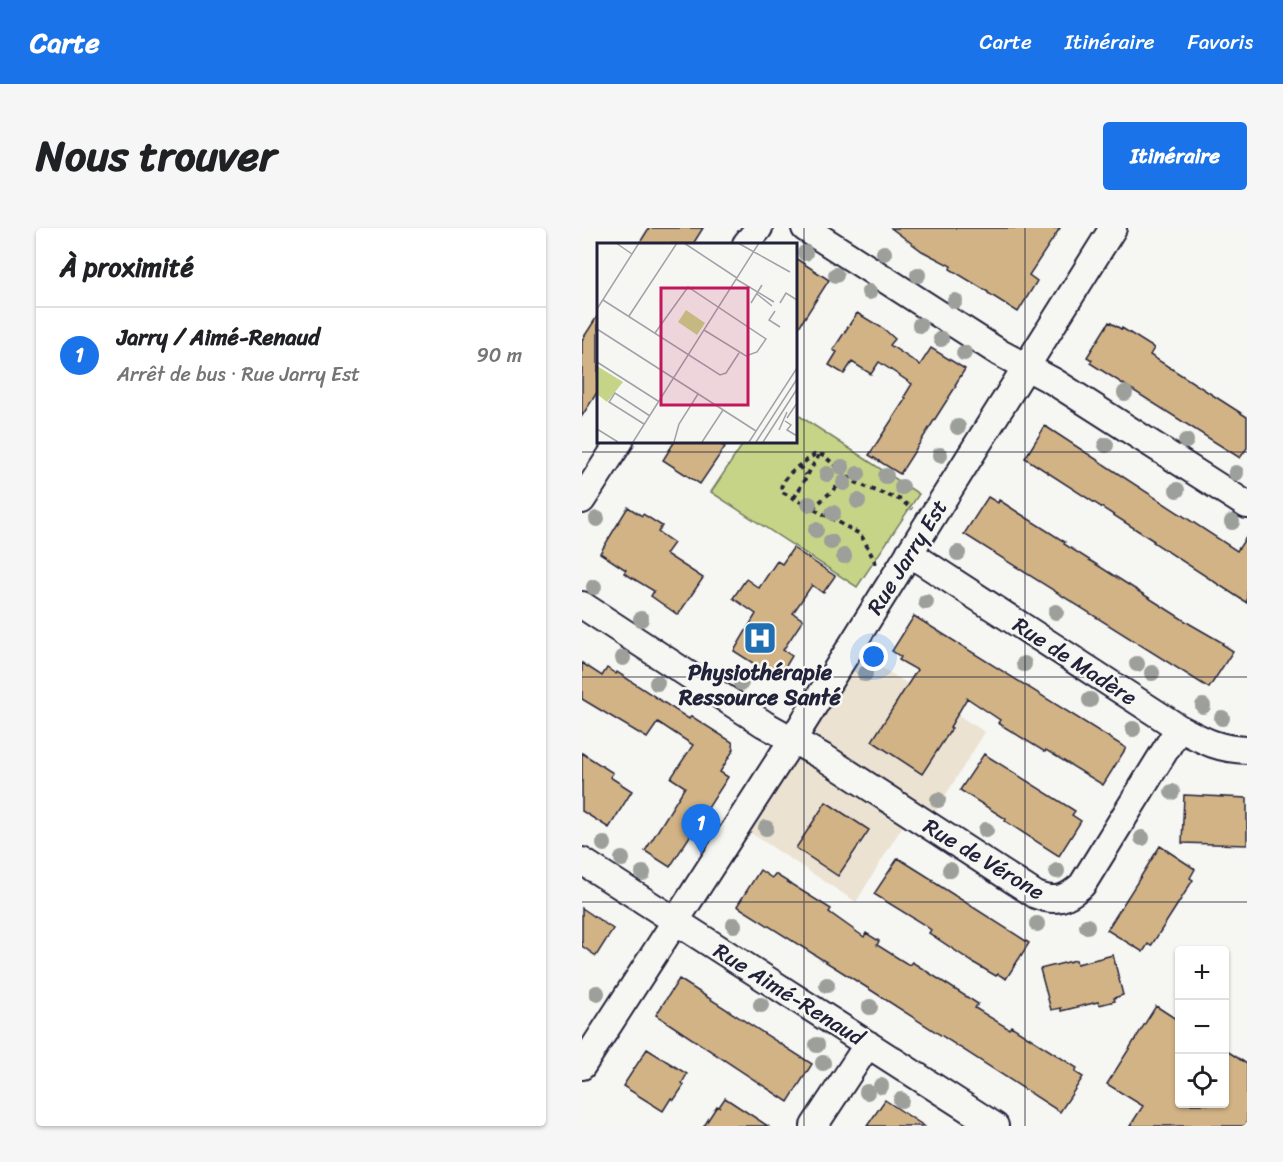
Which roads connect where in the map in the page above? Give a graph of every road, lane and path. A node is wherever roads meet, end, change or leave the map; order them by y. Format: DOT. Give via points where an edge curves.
graph roads {
  1 [pos="759,228"];
  2 [pos="806,228"];
  3 [pos="1113,228"];
  4 [pos="747,243"];
  5 [pos="1027,367"];
  6 [pos="619,442"];
  7 [pos="819,455"];
  8 [pos="799,466"];
  9 [pos="807,475"];
  10 [pos="848,476"];
  11 [pos="794,498"];
  12 [pos="582,500"];
  13 [pos="1247,505"];
  14 [pos="813,508"];
  15 [pos="929,522"];
  16 [pos="909,553"];
  17 [pos="887,589"];
  18 [pos="582,605"];
  19 [pos="1179,729"];
  20 [pos="793,739"];
  21 [pos="1247,750"];
  22 [pos="582,861"];
  23 [pos="675,922"];
  24 [pos="868,1044"];
  25 [pos="582,1066"];
  26 [pos="814,1126"];
  27 [pos="995,1126"];
  1 -- 4 [label="street"];
  2 -- 5 [label="street"];
  3 -- 5 [label="street, Rue Jarry Est"];
  5 -- 13 [label="street"];
  5 -- 15 [label="street, Rue Jarry Est"];
  6 -- 12 [label="street"];
  7 -- 8 [label="path"];
  7 -- 9 [label="path"];
  7 -- 10 [label="path"];
  8 -- 9 [label="path"];
  8 -- 11 [label="path" via="781,485 781,490"];
  9 -- 11 [label="path"];
  10 -- 14 [label="path"];
  10 -- 15 [label="path" via="901,500"];
  11 -- 14 [label="path"];
  14 -- 17 [label="path" via="860,534"];
  15 -- 16 [label="street, Rue Jarry Est"];
  16 -- 17 [label="street, Rue Jarry Est"];
  16 -- 19 [label="street, Rue de Madère"];
  17 -- 20 [label="street, Rue Jarry Est"];
  18 -- 20 [label="street"];
  19 -- 20 [label="street, Rue de Vérone" via="1082,885 1061,899 1048,900"];
  19 -- 21 [label="street, Rue de Madère" via="1214,746"];
  20 -- 23 [label="street, Rue Jarry Est"];
  22 -- 23 [label="street, Rue Aimé-Renaud"];
  23 -- 24 [label="street, Rue Aimé-Renaud"];
  23 -- 25 [label="street, Rue Jarry Est"];
  24 -- 26 [label="street"];
  24 -- 27 [label="street, Rue Aimé-Renaud"];
}
